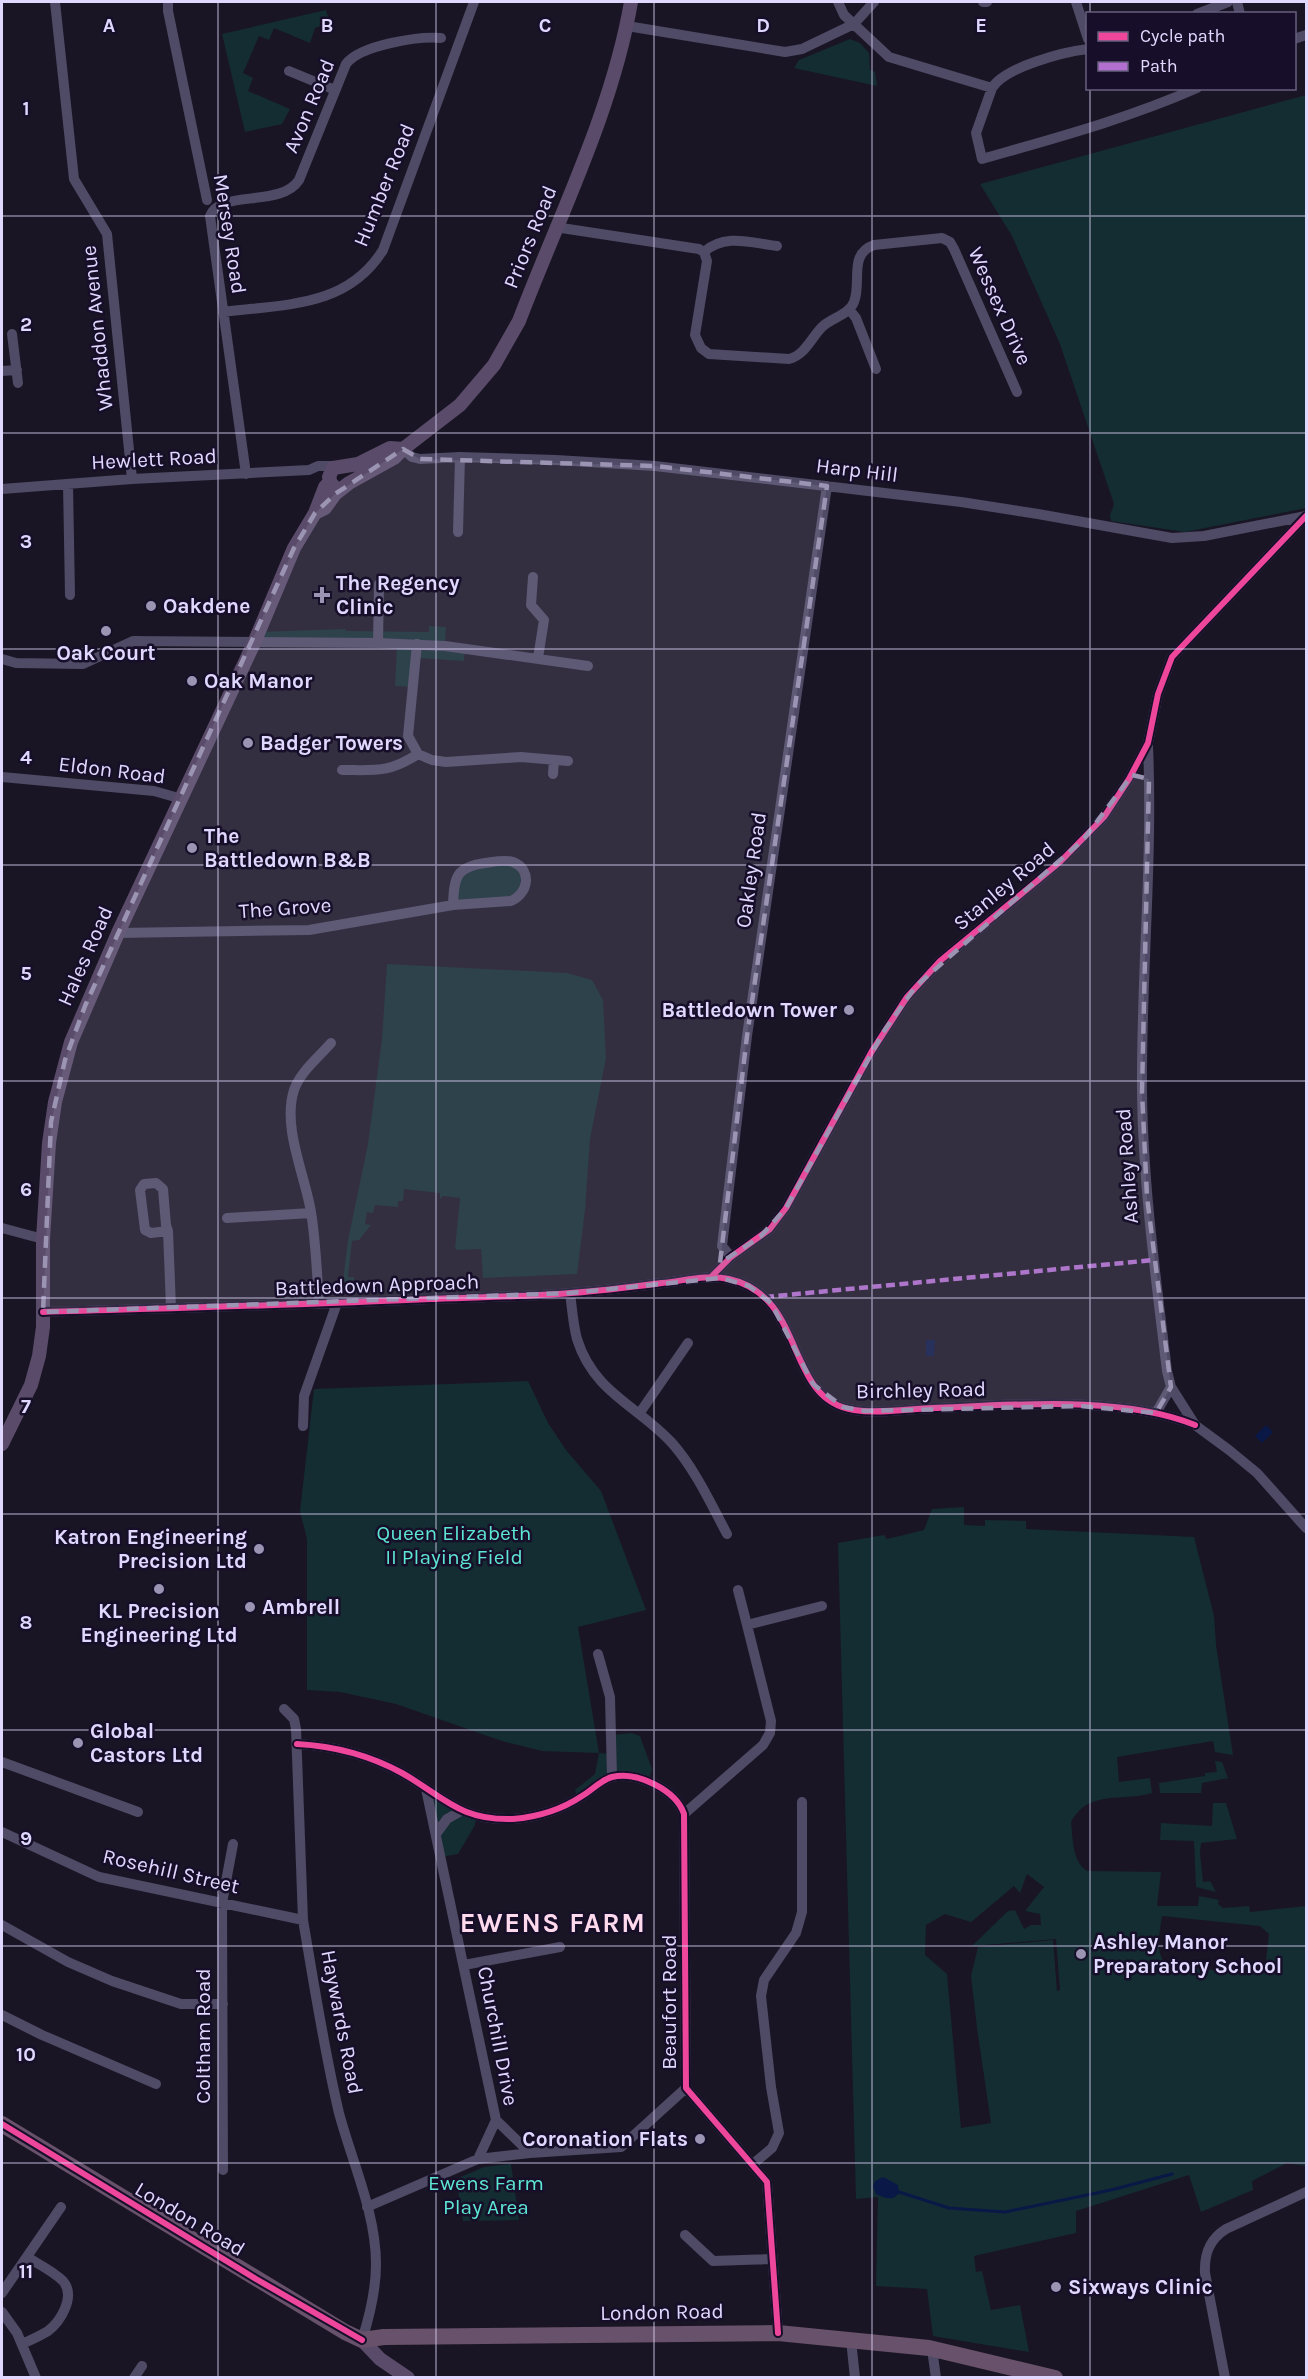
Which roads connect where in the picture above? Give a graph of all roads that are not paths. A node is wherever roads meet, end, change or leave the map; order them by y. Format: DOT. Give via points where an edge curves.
graph roads {
  1 [pos="55,2"];
  2 [pos="168,2"];
  3 [pos="474,2"];
  4 [pos="631,2"];
  5 [pos="837,2"];
  6 [pos="874,2"];
  7 [pos="1076,2"];
  8 [pos="1228,2"];
  9 [pos="1202,12"];
  10 [pos="854,24"];
  11 [pos="627,26"];
  12 [pos="1086,33"];
  13 [pos="441,38"];
  14 [pos="1086,49"];
  15 [pos="290,71"];
  16 [pos="992,88"];
  17 [pos="335,90"];
  18 [pos="1193,90"];
  19 [pos="207,200"];
  20 [pos="210,216"];
  21 [pos="555,227"];
  22 [pos="777,246"];
  23 [pos="704,252"];
  24 [pos="849,309"];
  25 [pos="223,312"];
  26 [pos="12,334"];
  27 [pos="876,369"];
  28 [pos="17,370"];
  29 [pos="2,371"];
  30 [pos="18,383"];
  31 [pos="1017,392"];
  32 [pos="403,449"];
  33 [pos="460,457"];
  34 [pos="341,466"];
  35 [pos="309,470"];
  36 [pos="246,474"];
  37 [pos="132,479"];
  38 [pos="329,481"];
  39 [pos="68,484"];
  40 [pos="346,485"];
  41 [pos="826,486"];
  42 [pos="2,489"];
  43 [pos="315,513"];
  44 [pos="1306,516"];
  45 [pos="458,532"];
  46 [pos="533,578"];
  47 [pos="378,584"];
  48 [pos="70,595"];
  49 [pos="254,643"];
  50 [pos="378,643"];
  51 [pos="417,644"];
  52 [pos="538,658"];
  53 [pos="2,659"];
  54 [pos="588,666"];
  55 [pos="1148,743"];
  56 [pos="418,754"];
  57 [pos="554,760"];
  58 [pos="568,760"];
  59 [pos="342,770"];
  60 [pos="553,774"];
  61 [pos="1132,775"];
  62 [pos="2,777"];
  63 [pos="1149,779"];
  64 [pos="182,799"];
  65 [pos="453,905"];
  66 [pos="118,933"];
  67 [pos="331,1042"];
  68 [pos="311,1213"];
  69 [pos="227,1218"];
  70 [pos="2,1228"];
  71 [pos="168,1231"];
  72 [pos="43,1239"];
  73 [pos="730,1257"];
  74 [pos="711,1277"];
  75 [pos="570,1293"];
  76 [pos="337,1303"];
  77 [pos="319,1304"];
  78 [pos="171,1308"];
  79 [pos="43,1312"];
  80 [pos="688,1343"];
  81 [pos="1171,1387"];
  82 [pos="1156,1413"];
  83 [pos="639,1414"];
  84 [pos="1195,1425"];
  85 [pos="303,1426"];
  86 [pos="2,1444"];
  87 [pos="1306,1528"];
  88 [pos="727,1534"];
  89 [pos="738,1590"];
  90 [pos="822,1606"];
  91 [pos="747,1625"];
  92 [pos="598,1654"];
  93 [pos="284,1709"];
  94 [pos="297,1744"];
  95 [pos="2,1762"];
  96 [pos="612,1777"];
  97 [pos="426,1789"];
  98 [pos="802,1802"];
  99 [pos="461,1811"];
  100 [pos="138,1812"];
  101 [pos="684,1814"];
  102 [pos="2,1832"];
  103 [pos="436,1834"];
  104 [pos="233,1844"];
  105 [pos="222,1903"];
  106 [pos="303,1920"];
  107 [pos="2,1924"];
  108 [pos="560,1947"];
  109 [pos="464,1965"];
  110 [pos="222,2004"];
  111 [pos="2,2015"];
  112 [pos="156,2084"];
  113 [pos="686,2088"];
  114 [pos="496,2120"];
  115 [pos="2,2124"];
  116 [pos="530,2153"];
  117 [pos="478,2159"];
  118 [pos="753,2164"];
  119 [pos="223,2170"];
  120 [pos="1306,2192"];
  121 [pos="62,2207"];
  122 [pos="367,2207"];
  123 [pos="685,2235"];
  124 [pos="27,2256"];
  125 [pos="771,2259"];
  126 [pos="2,2293"];
  127 [pos="2,2312"];
  128 [pos="778,2333"];
  129 [pos="362,2340"];
  130 [pos="851,2340"];
  131 [pos="22,2344"];
  132 [pos="932,2349"];
  133 [pos="142,2366"];
  134 [pos="1007,2372"];
  135 [pos="36,2378"];
  136 [pos="134,2378"];
  137 [pos="408,2378"];
  138 [pos="855,2378"];
  139 [pos="936,2378"];
  140 [pos="1055,2378"];
  141 [pos="1225,2378"];
  1 -- 37 [label="street, Whaddon Avenue" via="74,179 107,234"];
  2 -- 19 [label="street, Mersey Road"];
  3 -- 25 [label="street, Humber Road" via="383,250 370,268 353,283 326,297"];
  4 -- 11 [label="main road, Priors Road"];
  5 -- 10 [label="street"];
  6 -- 10 [label="street"];
  7 -- 12 [label="street"];
  8 -- 9 [label="street"];
  10 -- 11 [label="street" via="802,50 785,52"];
  10 -- 16 [label="street" via="889,57"];
  11 -- 21 [label="main road, Priors Road" via="594,134"];
  13 -- 17 [label="street, Avon Road" via="413,39 357,53 346,64"];
  14 -- 16 [label="street" via="1012,71 1000,77"];
  15 -- 17 [label="street"];
  16 -- 18 [label="street" via="976,133 982,159 1107,123"];
  17 -- 20 [label="street, Avon Road" via="294,186 283,193 220,204"];
  20 -- 25 [label="street, Mersey Road"];
  21 -- 23 [label="street"];
  21 -- 32 [label="main road, Priors Road" via="519,321 494,365 460,405"];
  22 -- 23 [label="street" via="728,240"];
  23 -- 24 [label="street" via="707,261 695,335 700,348 709,354 794,358 822,328"];
  24 -- 27 [label="street"];
  24 -- 31 [label="street, Wessex Drive" via="855,298 858,259 865,249 934,237 946,240 954,249"];
  25 -- 36 [label="street, Mersey Road"];
  26 -- 28 [label="street"];
  28 -- 29 [label="street"];
  28 -- 30 [label="street"];
  32 -- 33 [label="street, Harp Hill" via="420,459"];
  32 -- 34 [label="main road, Priors Road" via="390,448 358,464"];
  32 -- 40 [label="main road, Priors Road"];
  33 -- 41 [label="street, Harp Hill" via="655,466"];
  33 -- 45 [label="street"];
  34 -- 35 [label="street, Hewlett Road"];
  34 -- 38 [label="main road" via="331,471"];
  34 -- 40 [label="main road" via="350,473"];
  35 -- 36 [label="street, Hewlett Road"];
  35 -- 38 [label="street"];
  36 -- 37 [label="street, Hewlett Road"];
  37 -- 39 [label="street, Hewlett Road"];
  38 -- 40 [label="main road" via="334,486"];
  38 -- 43 [label="main road, Hales Road"];
  39 -- 42 [label="street, Hewlett Road"];
  39 -- 48 [label="street"];
  40 -- 43 [label="main road, Hales Road"];
  41 -- 44 [label="street, Harp Hill" via="1038,514 1172,538 1204,536"];
  41 -- 73 [label="street, Oakley Road" via="747,1036 722,1246"];
  43 -- 49 [label="main road, Hales Road" via="294,548"];
  44 -- 55 [label="street, Stanley Road" via="1172,657 1158,694"];
  46 -- 52 [label="street" via="531,605 544,620"];
  47 -- 50 [label="street"];
  49 -- 50 [label="street"];
  49 -- 53 [label="street" via="133,641 83,664 16,663"];
  49 -- 64 [label="main road, Hales Road"];
  50 -- 51 [label="street"];
  51 -- 52 [label="street"];
  51 -- 56 [label="street" via="408,730"];
  52 -- 54 [label="street"];
  55 -- 61 [label="street, Stanley Road"];
  55 -- 63 [label="street, Ashley Road"];
  56 -- 57 [label="street" via="446,762 521,757"];
  56 -- 59 [label="street" via="388,769"];
  57 -- 58 [label="street"];
  57 -- 60 [label="street"];
  61 -- 63 [label="street"];
  61 -- 73 [label="street, Stanley Road" via="1083,840 940,961 912,992 872,1051 786,1208 760,1237"];
  62 -- 64 [label="street, Eldon Road" via="154,791"];
  63 -- 81 [label="street, Ashley Road" via="1142,1092 1148,1197"];
  64 -- 66 [label="main road, Hales Road"];
  65 -- 65 [label="street, The Grove" via="515,900 525,889 524,872 509,860 468,866 457,878"];
  65 -- 66 [label="street, The Grove" via="309,930"];
  66 -- 72 [label="main road, Hales Road" via="77,1024 60,1077 49,1143"];
  67 -- 68 [label="street" via="299,1080 292,1103 293,1147"];
  68 -- 69 [label="street"];
  68 -- 77 [label="street"];
  70 -- 72 [label="street"];
  71 -- 71 [label="street" via="163,1189 156,1183 144,1184 141,1190 145,1230"];
  71 -- 78 [label="street"];
  72 -- 79 [label="main road, Hales Road"];
  73 -- 74 [label="street, Stanley Road"];
  74 -- 75 [label="street, Battledown Approach"];
  74 -- 82 [label="street, Birchley Road" via="740,1282 771,1303 813,1384 843,1407 865,1411 1080,1406"];
  75 -- 76 [label="street, Battledown Approach"];
  75 -- 83 [label="street" via="576,1336 591,1371"];
  76 -- 77 [label="street, Battledown Approach"];
  76 -- 85 [label="street" via="304,1396"];
  77 -- 78 [label="street, Battledown Approach"];
  78 -- 79 [label="street, Battledown Approach"];
  79 -- 86 [label="main road, Hales Road" via="36,1371"];
  80 -- 83 [label="street"];
  81 -- 82 [label="street"];
  81 -- 84 [label="street, Ashley Road"];
  82 -- 84 [label="street, Birchley Road"];
  83 -- 88 [label="street" via="672,1443"];
  84 -- 87 [label="street, Ashley Road" via="1257,1473"];
  89 -- 91 [label="street"];
  90 -- 91 [label="street"];
  91 -- 101 [label="street" via="771,1721 769,1737"];
  92 -- 96 [label="street" via="610,1697"];
  93 -- 94 [label="street, Haywards Road" via="296,1724"];
  94 -- 97 [label="street" via="362,1755"];
  94 -- 106 [label="street, Haywards Road"];
  95 -- 100 [label="street"];
  96 -- 99 [label="street" via="571,1803 537,1815 501,1819"];
  96 -- 101 [label="street" via="631,1777 664,1789 676,1799"];
  97 -- 99 [label="street"];
  97 -- 103 [label="street, Churchill Drive"];
  98 -- 118 [label="street" via="802,1912 796,1933 764,1980 761,1996 779,2133 772,2148"];
  99 -- 103 [label="street" via="447,1819"];
  101 -- 113 [label="street, Beaufort Road"];
  102 -- 105 [label="street, Rosehill Street" via="99,1877"];
  103 -- 109 [label="street, Churchill Drive"];
  104 -- 105 [label="street, Coltham Road"];
  105 -- 106 [label="street, Rosehill Street"];
  105 -- 110 [label="street, Coltham Road"];
  106 -- 122 [label="street, Haywards Road" via="339,2113"];
  107 -- 110 [label="street" via="68,1962 112,1981 181,2004"];
  108 -- 109 [label="street"];
  109 -- 114 [label="street, Churchill Drive"];
  110 -- 119 [label="street, Coltham Road"];
  111 -- 112 [label="street"];
  113 -- 116 [label="street" via="621,2147"];
  113 -- 118 [label="street, Beaufort Road"];
  114 -- 116 [label="street"];
  114 -- 117 [label="street, Churchill Drive"];
  115 -- 129 [label="highway, London Road"];
  116 -- 117 [label="street"];
  117 -- 122 [label="street"];
  118 -- 125 [label="street, Beaufort Road" via="767,2182"];
  120 -- 141 [label="street" via="1226,2229 1209,2246 1205,2272"];
  121 -- 124 [label="street"];
  122 -- 129 [label="street, Haywards Road" via="376,2263 371,2311"];
  123 -- 125 [label="street" via="712,2261"];
  124 -- 126 [label="street"];
  124 -- 131 [label="street" via="60,2279 68,2295 62,2314 52,2327"];
  125 -- 128 [label="street, Beaufort Road"];
  127 -- 131 [label="street"];
  128 -- 129 [label="highway, London Road"];
  128 -- 130 [label="highway, London Road"];
  129 -- 137 [label="main road" via="380,2359"];
  130 -- 132 [label="highway, London Road"];
  130 -- 138 [label="street"];
  131 -- 135 [label="street"];
  132 -- 134 [label="highway, London Road"];
  132 -- 139 [label="street"];
  133 -- 136 [label="street"];
  134 -- 140 [label="highway, London Road"];
}
